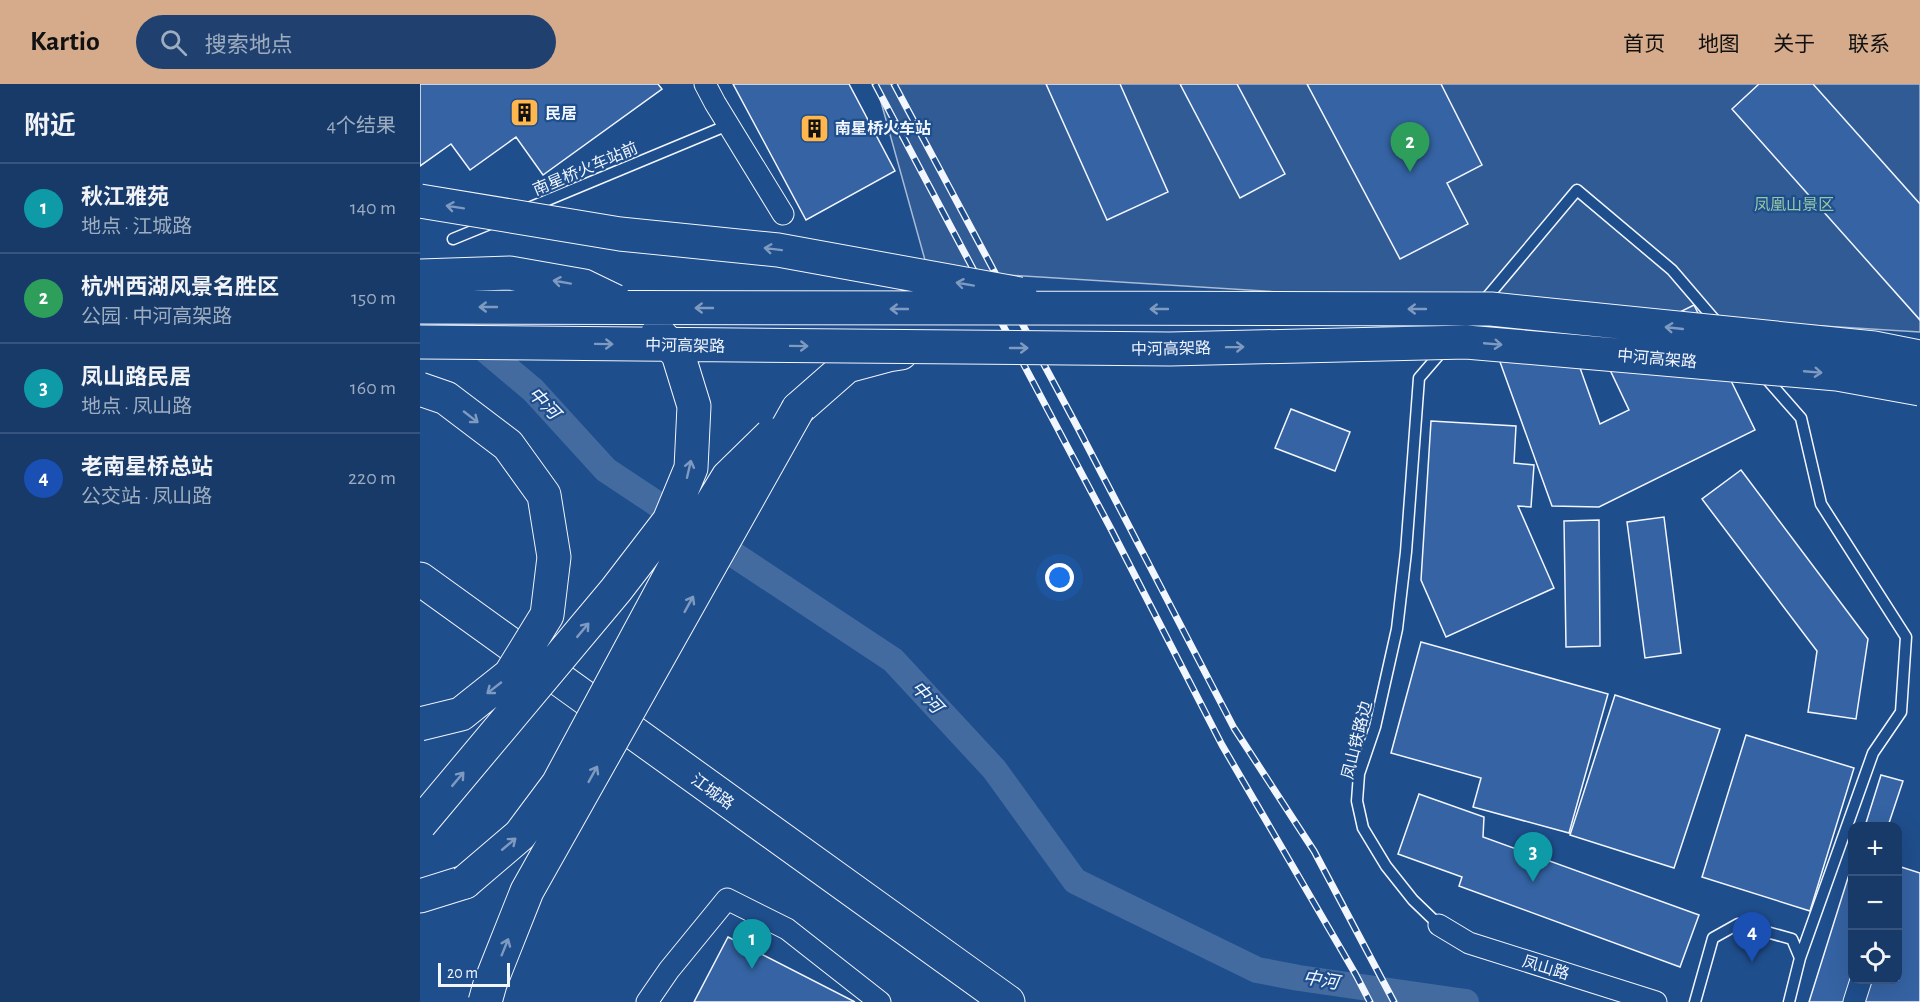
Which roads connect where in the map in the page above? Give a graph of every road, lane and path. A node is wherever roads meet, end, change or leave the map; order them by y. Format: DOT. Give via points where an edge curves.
graph roads {
  1 [pos="705,84"];
  2 [pos="728,125"];
  3 [pos="420,201"];
  4 [pos="783,214"];
  5 [pos="453,239"];
  6 [pos="420,276"];
  7 [pos="420,307"];
  8 [pos="1105,309"];
  9 [pos="420,342"];
  10 [pos="960,348"];
  11 [pos="1920,357"];
  12 [pos="420,389"];
  13 [pos="1920,389"];
  14 [pos="798,409"];
  15 [pos="420,552"];
  16 [pos="420,579"];
  17 [pos="457,606"];
  18 [pos="420,608"];
  19 [pos="420,724"];
  20 [pos="420,824"];
  21 [pos="420,896"];
  22 [pos="1439,925"];
  23 [pos="1800,958"];
  24 [pos="1860,984"];
  25 [pos="485,1002"];
  26 [pos="646,1002"];
  27 [pos="880,1002"];
  28 [pos="1008,1002"];
  29 [pos="1656,1002"];
  30 [pos="1695,1002"];
  31 [pos="1789,1002"];
  32 [pos="1854,1002"];
  1 -- 2 [label="street"];
  2 -- 4 [label="street"];
  2 -- 5 [label="lane, 南星桥火车站前"];
  8 -- 3 [label="main road, one-way, bridge" via="778,250 620,234"];
  20 -- 6 [label="main road, one-way, bridge" via="669,521 691,468 694,406 678,354 642,315 584,286 510,273"];
  8 -- 7 [label="main road, 中河高架路, one-way, bridge"];
  11 -- 8 [label="main road, 中河高架路, one-way, bridge" via="1874,348 1491,309"];
  9 -- 10 [label="main road, 中河高架路, one-way, bridge"];
  10 -- 13 [label="main road, 中河高架路, one-way, bridge" via="1170,349 1466,342 1838,374"];
  10 -- 14 [label="main road, bridge" via="888,355 847,366"];
  12 -- 19 [label="main road, one-way, bridge" via="446,398 508,445 544,495 554,557 547,615 510,675 461,714"];
  21 -- 14 [label="main road, one-way, bridge" via="465,882 520,835 558,784 687,544 728,477"];
  25 -- 14 [label="main road, one-way, bridge" via="527,891"];
  15 -- 17 [label="main road"];
  16 -- 17 [label="main road, 江城路"];
  17 -- 18 [label="main road"];
  17 -- 28 [label="main road, 江城路"];
  22 -- 23 [label="lane, 凤山铁路边" via="1386,866 1363,828 1357,801 1359,774 1375,728 1397,629 1419,378 1577,190 1672,270 1801,418 1821,504 1906,637 1901,712 1873,753"];
  22 -- 29 [label="street, 凤山路" via="1469,943"];
  23 -- 30 [label="lane" via="1792,939 1738,924 1713,938"];
  23 -- 31 [label="lane"];
  24 -- 32 [label="street"];
  26 -- 27 [label="street" via="727,899 787,929"];
}
